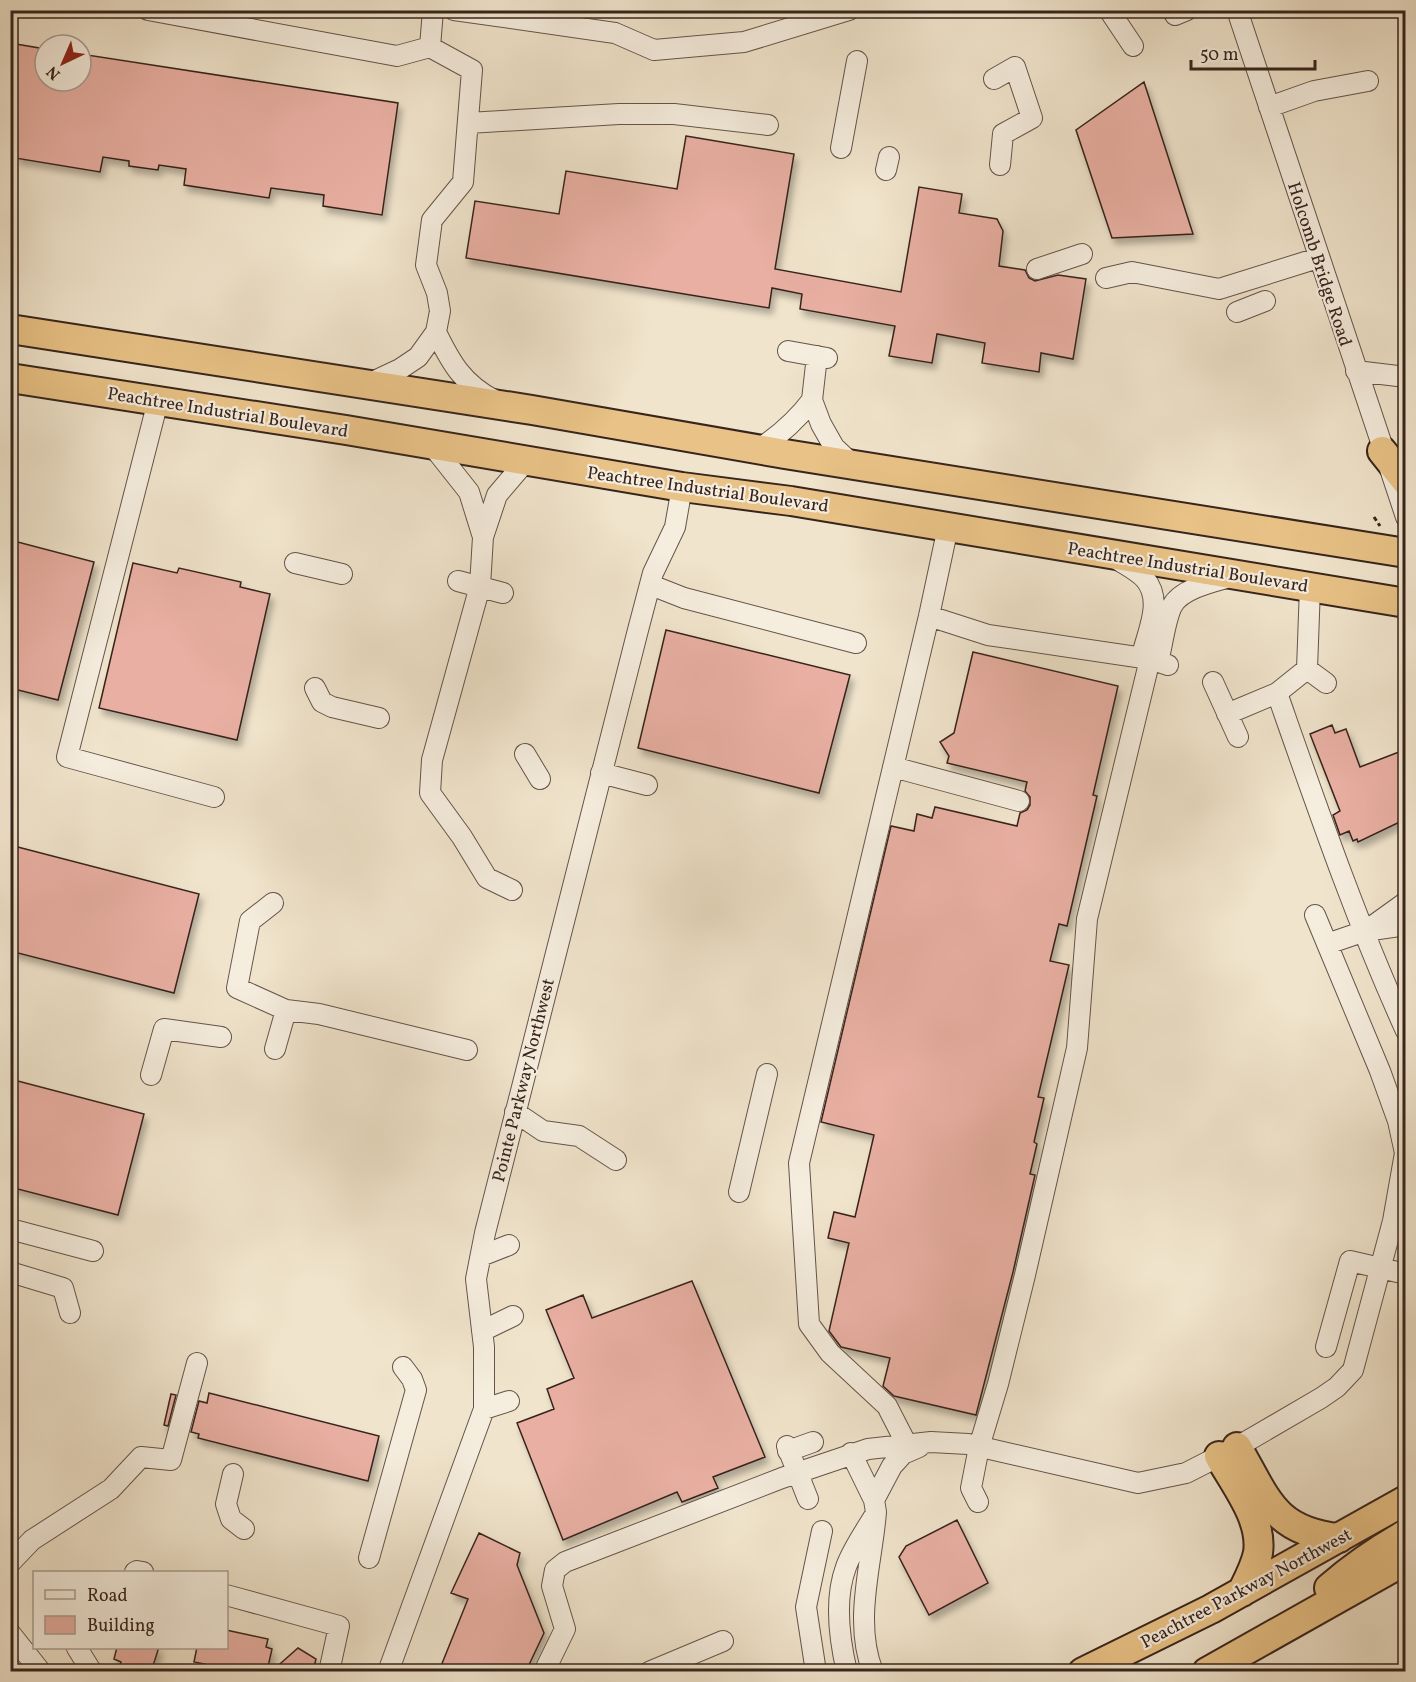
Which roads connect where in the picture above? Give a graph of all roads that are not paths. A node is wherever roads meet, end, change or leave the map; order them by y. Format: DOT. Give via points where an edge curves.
graph roads {
  1 [pos="148,10"];
  2 [pos="433,10"];
  3 [pos="454,10"];
  4 [pos="849,10"];
  5 [pos="1108,10"];
  6 [pos="1237,10"];
  7 [pos="1133,46"];
  8 [pos="430,47"];
  9 [pos="857,61"];
  10 [pos="994,79"];
  11 [pos="1368,81"];
  12 [pos="1269,107"];
  13 [pos="468,123"];
  14 [pos="768,125"];
  15 [pos="841,148"];
  16 [pos="1000,165"];
  17 [pos="1082,254"];
  18 [pos="1318,258"];
  19 [pos="1037,269"];
  20 [pos="1106,278"];
  21 [pos="1265,301"];
  22 [pos="1237,312"];
  23 [pos="10,329"];
  24 [pos="436,332"];
  25 [pos="788,351"];
  26 [pos="1356,371"];
  27 [pos="1406,377"];
  28 [pos="10,378"];
  29 [pos="366,385"];
  30 [pos="812,400"];
  31 [pos="158,401"];
  32 [pos="505,406"];
  33 [pos="431,444"];
  34 [pos="759,449"];
  35 [pos="1382,451"];
  36 [pos="526,461"];
  37 [pos="851,464"];
  38 [pos="1406,481"];
  39 [pos="682,487"];
  40 [pos="1406,518"];
  41 [pos="948,527"];
  42 [pos="483,537"];
  43 [pos="1109,553"];
  44 [pos="1406,553"];
  45 [pos="295,562"];
  46 [pos="342,574"];
  47 [pos="1238,575"];
  48 [pos="458,581"];
  49 [pos="651,585"];
  50 [pos="480,586"];
  51 [pos="1310,587"];
  52 [pos="503,593"];
  53 [pos="1406,603"];
  54 [pos="928,616"];
  55 [pos="856,643"];
  56 [pos="1159,662"];
  57 [pos="1307,669"];
  58 [pos="1213,682"];
  59 [pos="1326,683"];
  60 [pos="315,688"];
  61 [pos="1277,693"];
  62 [pos="1227,714"];
  63 [pos="379,718"];
  64 [pos="1238,737"];
  65 [pos="525,754"];
  66 [pos="893,767"];
  67 [pos="602,772"];
  68 [pos="540,779"];
  69 [pos="647,785"];
  70 [pos="214,797"];
  71 [pos="1019,801"];
  72 [pos="512,890"];
  73 [pos="1406,902"];
  74 [pos="273,903"];
  75 [pos="1315,915"];
  76 [pos="1406,925"];
  77 [pos="1365,931"];
  78 [pos="1327,944"];
  79 [pos="286,1010"];
  80 [pos="1406,1031"];
  81 [pos="220,1037"];
  82 [pos="275,1049"];
  83 [pos="468,1050"];
  84 [pos="767,1074"];
  85 [pos="151,1075"];
  86 [pos="515,1112"];
  87 [pos="616,1160"];
  88 [pos="739,1192"];
  89 [pos="10,1229"];
  90 [pos="509,1245"];
  91 [pos="93,1251"];
  92 [pos="481,1256"];
  93 [pos="1382,1269"];
  94 [pos="10,1272"];
  95 [pos="1406,1274"];
  96 [pos="70,1313"];
  97 [pos="513,1316"];
  98 [pos="482,1330"];
  99 [pos="1326,1347"];
  100 [pos="197,1363"];
  101 [pos="403,1367"];
  102 [pos="509,1401"];
  103 [pos="484,1409"];
  104 [pos="813,1442"];
  105 [pos="931,1442"];
  106 [pos="907,1445"];
  107 [pos="979,1447"];
  108 [pos="1228,1451"];
  109 [pos="851,1454"];
  110 [pos="796,1473"];
  111 [pos="233,1474"];
  112 [pos="808,1499"];
  113 [pos="1406,1500"];
  114 [pos="978,1502"];
  115 [pos="875,1506"];
  116 [pos="243,1529"];
  117 [pos="822,1531"];
  118 [pos="1406,1534"];
  119 [pos="1338,1538"];
  120 [pos="369,1558"];
  121 [pos="1406,1560"];
  122 [pos="10,1563"];
  123 [pos="1242,1592"];
  124 [pos="228,1596"];
  125 [pos="1294,1624"];
  126 [pos="10,1633"];
  127 [pos="723,1641"];
  128 [pos="1147,1641"];
  129 [pos="78,1649"];
  130 [pos="41,1671"];
  131 [pos="92,1671"];
  132 [pos="329,1671"];
  133 [pos="388,1671"];
  134 [pos="544,1671"];
  135 [pos="649,1671"];
  136 [pos="816,1671"];
  137 [pos="847,1671"];
  138 [pos="873,1671"];
  139 [pos="1083,1671"];
  140 [pos="1119,1671"];
  141 [pos="1207,1671"];
  1 -- 8 [label="street" via="397,56"];
  2 -- 8 [label="street"];
  3 -- 4 [label="street" via="615,33 654,50 744,42"];
  5 -- 7 [label="street"];
  6 -- 12 [label="street, Holcomb Bridge Road"];
  8 -- 13 [label="street" via="471,70"];
  9 -- 15 [label="street"];
  10 -- 16 [label="street" via="1015,67 1032,118 1003,134"];
  11 -- 12 [label="street" via="1314,91"];
  12 -- 18 [label="street, Holcomb Bridge Road"];
  13 -- 14 [label="street" via="674,114"];
  13 -- 24 [label="street" via="463,182 432,220 426,265 440,311"];
  17 -- 19 [label="street"];
  18 -- 20 [label="street" via="1219,289 1132,272"];
  18 -- 26 [label="street, Holcomb Bridge Road"];
  21 -- 22 [label="street"];
  23 -- 29 [label="highway"];
  24 -- 29 [label="street" via="418,357"];
  24 -- 32 [label="street" via="452,364 477,391"];
  25 -- 30 [label="street" via="822,357"];
  26 -- 27 [label="street"];
  26 -- 35 [label="street, Holcomb Bridge Road"];
  28 -- 31 [label="highway, Peachtree Industrial Boulevard"];
  29 -- 32 [label="highway"];
  30 -- 34 [label="street" via="798,418"];
  30 -- 37 [label="street" via="834,447"];
  31 -- 33 [label="highway, Peachtree Industrial Boulevard"];
  31 -- 70 [label="street" via="66,757"];
  32 -- 34 [label="highway"];
  33 -- 36 [label="highway, Peachtree Industrial Boulevard"];
  33 -- 42 [label="street" via="469,492"];
  34 -- 37 [label="highway"];
  35 -- 38 [label="highway"];
  35 -- 40 [label="street, Holcomb Bridge Road"];
  36 -- 39 [label="highway, Peachtree Industrial Boulevard"];
  36 -- 42 [label="street" via="497,495"];
  37 -- 44 [label="highway"];
  39 -- 41 [label="highway, Peachtree Industrial Boulevard"];
  39 -- 49 [label="street, Pointe Parkway Northwest" via="675,527"];
  41 -- 43 [label="highway, Peachtree Industrial Boulevard"];
  41 -- 54 [label="street"];
  42 -- 50 [label="street"];
  43 -- 47 [label="highway, Peachtree Industrial Boulevard"];
  43 -- 56 [label="street" via="1145,579 1154,597 1144,648"];
  45 -- 46 [label="street"];
  47 -- 51 [label="highway, Peachtree Industrial Boulevard"];
  47 -- 56 [label="street" via="1184,594 1172,606"];
  48 -- 50 [label="street"];
  49 -- 55 [label="street" via="684,598"];
  49 -- 67 [label="street, Pointe Parkway Northwest"];
  50 -- 52 [label="street"];
  50 -- 72 [label="street" via="432,760 430,793 487,878"];
  51 -- 53 [label="highway, Peachtree Industrial Boulevard"];
  51 -- 57 [label="street"];
  54 -- 56 [label="street" via="988,634"];
  54 -- 66 [label="street"];
  56 -- 107 [label="street" via="1087,919 1077,1048 1025,1275"];
  57 -- 59 [label="street"];
  57 -- 61 [label="street"];
  58 -- 62 [label="street"];
  60 -- 63 [label="street" via="321,702"];
  61 -- 62 [label="street"];
  61 -- 77 [label="street"];
  62 -- 64 [label="street"];
  65 -- 68 [label="street"];
  66 -- 71 [label="street"];
  66 -- 106 [label="street" via="799,1163 809,1324 830,1353 887,1406"];
  67 -- 69 [label="street"];
  67 -- 86 [label="street, Pointe Parkway Northwest"];
  73 -- 77 [label="street"];
  74 -- 79 [label="street" via="250,921 237,988"];
  75 -- 78 [label="street"];
  76 -- 77 [label="street"];
  77 -- 78 [label="street"];
  77 -- 80 [label="street"];
  78 -- 93 [label="street" via="1380,1071 1405,1153"];
  79 -- 82 [label="street"];
  79 -- 83 [label="street" via="319,1014"];
  81 -- 85 [label="street" via="164,1029"];
  84 -- 88 [label="street"];
  86 -- 87 [label="street" via="543,1131 579,1136"];
  86 -- 92 [label="street, Pointe Parkway Northwest"];
  89 -- 91 [label="street"];
  90 -- 92 [label="street"];
  92 -- 98 [label="street, Pointe Parkway Northwest" via="476,1279"];
  93 -- 95 [label="street"];
  93 -- 99 [label="street" via="1350,1261"];
  93 -- 108 [label="street" via="1353,1370 1321,1398"];
  94 -- 96 [label="street" via="63,1288"];
  97 -- 98 [label="street"];
  98 -- 103 [label="street, Pointe Parkway Northwest"];
  100 -- 122 [label="street" via="171,1460 141,1457 111,1489 32,1540"];
  101 -- 120 [label="street" via="416,1390"];
  102 -- 103 [label="street"];
  103 -- 133 [label="street, Pointe Parkway Northwest"];
  104 -- 110 [label="street" via="788,1448"];
  105 -- 106 [label="street"];
  105 -- 107 [label="street"];
  105 -- 115 [label="street" via="903,1454 892,1466"];
  106 -- 109 [label="street"];
  107 -- 108 [label="street" via="1138,1483 1186,1473"];
  107 -- 114 [label="street" via="971,1488"];
  108 -- 119 [label="highway" via="1280,1517 1298,1529"];
  108 -- 123 [label="highway" via="1259,1542"];
  109 -- 110 [label="street"];
  109 -- 115 [label="street"];
  110 -- 112 [label="street"];
  110 -- 134 [label="street" via="565,1562 555,1570 552,1586 565,1629"];
  111 -- 116 [label="street" via="226,1504 231,1519"];
  113 -- 119 [label="highway, Peachtree Parkway Northwest"];
  115 -- 137 [label="street" via="839,1590"];
  115 -- 138 [label="street" via="863,1618"];
  117 -- 136 [label="street" via="806,1607"];
  118 -- 125 [label="highway" via="1347,1572"];
  119 -- 123 [label="highway, Peachtree Parkway Northwest"];
  121 -- 125 [label="highway"];
  123 -- 128 [label="highway, Peachtree Parkway Northwest"];
  124 -- 132 [label="street" via="339,1626"];
  125 -- 141 [label="highway"];
  126 -- 130 [label="street"];
  127 -- 135 [label="street"];
  128 -- 139 [label="highway, Peachtree Parkway Northwest"];
  128 -- 140 [label="highway"];
  129 -- 131 [label="street"];
}
